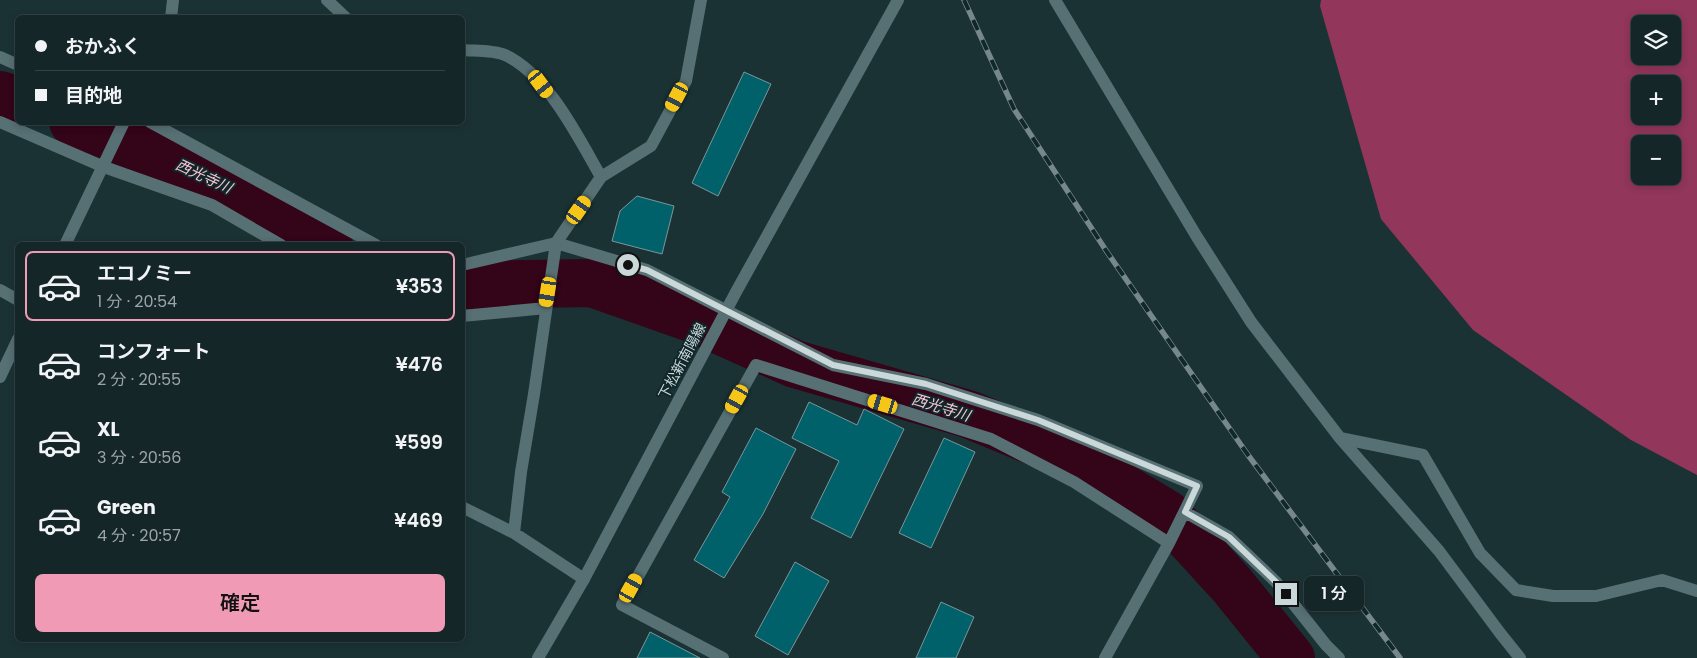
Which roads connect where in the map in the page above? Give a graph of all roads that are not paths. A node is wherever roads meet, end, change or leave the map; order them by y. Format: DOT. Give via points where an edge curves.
graph roads {
  1 [pos="172,0"];
  2 [pos="327,0"];
  3 [pos="701,0"];
  4 [pos="898,0"];
  5 [pos="1055,0"];
  6 [pos="171,15"];
  7 [pos="343,15"];
  8 [pos="465,50"];
  9 [pos="0,57"];
  10 [pos="15,64"];
  11 [pos="0,122"];
  12 [pos="123,125"];
  13 [pos="156,125"];
  14 [pos="104,168"];
  15 [pos="601,177"];
  16 [pos="67,242"];
  17 [pos="276,242"];
  18 [pos="370,242"];
  19 [pos="556,243"];
  20 [pos="465,264"];
  21 [pos="0,290"];
  22 [pos="15,298"];
  23 [pos="546,308"];
  24 [pos="465,316"];
  25 [pos="15,345"];
  26 [pos="0,377"];
  27 [pos="1340,438"];
  28 [pos="465,508"];
  29 [pos="1185,512"];
  30 [pos="514,533"];
  31 [pos="1169,543"];
  32 [pos="584,579"];
  33 [pos="1697,591"];
  34 [pos="538,658"];
  35 [pos="723,658"];
  36 [pos="1105,658"];
  37 [pos="1339,658"];
  38 [pos="1520,658"];
  1 -- 6 [label="street"];
  2 -- 7 [label="street"];
  3 -- 15 [label="street" via="686,81 651,146"];
  4 -- 32 [label="street, 下松新南陽線" via="736,292"];
  5 -- 27 [label="street" via="1251,322"];
  8 -- 15 [label="street" via="503,54 531,71 570,122"];
  9 -- 10 [label="street"];
  11 -- 14 [label="street"];
  12 -- 14 [label="street"];
  13 -- 18 [label="street"];
  14 -- 16 [label="street"];
  14 -- 17 [label="street" via="212,205"];
  15 -- 19 [label="street"];
  19 -- 20 [label="street"];
  19 -- 23 [label="street"];
  19 -- 29 [label="street" via="647,270 833,365 926,384 1038,420 1197,486"];
  21 -- 22 [label="street"];
  23 -- 24 [label="street"];
  23 -- 30 [label="street"];
  25 -- 26 [label="street"];
  27 -- 33 [label="street" via="1423,455 1480,553 1516,590 1553,596 1596,596 1662,580"];
  27 -- 38 [label="street" via="1439,551"];
  28 -- 30 [label="street"];
  29 -- 31 [label="street"];
  29 -- 37 [label="street" via="1229,537 1276,582"];
  30 -- 32 [label="street"];
  31 -- 35 [label="street" via="1074,482 991,438 756,365 622,605"];
  31 -- 36 [label="street"];
  32 -- 34 [label="street, 下松新南陽線"];
}
